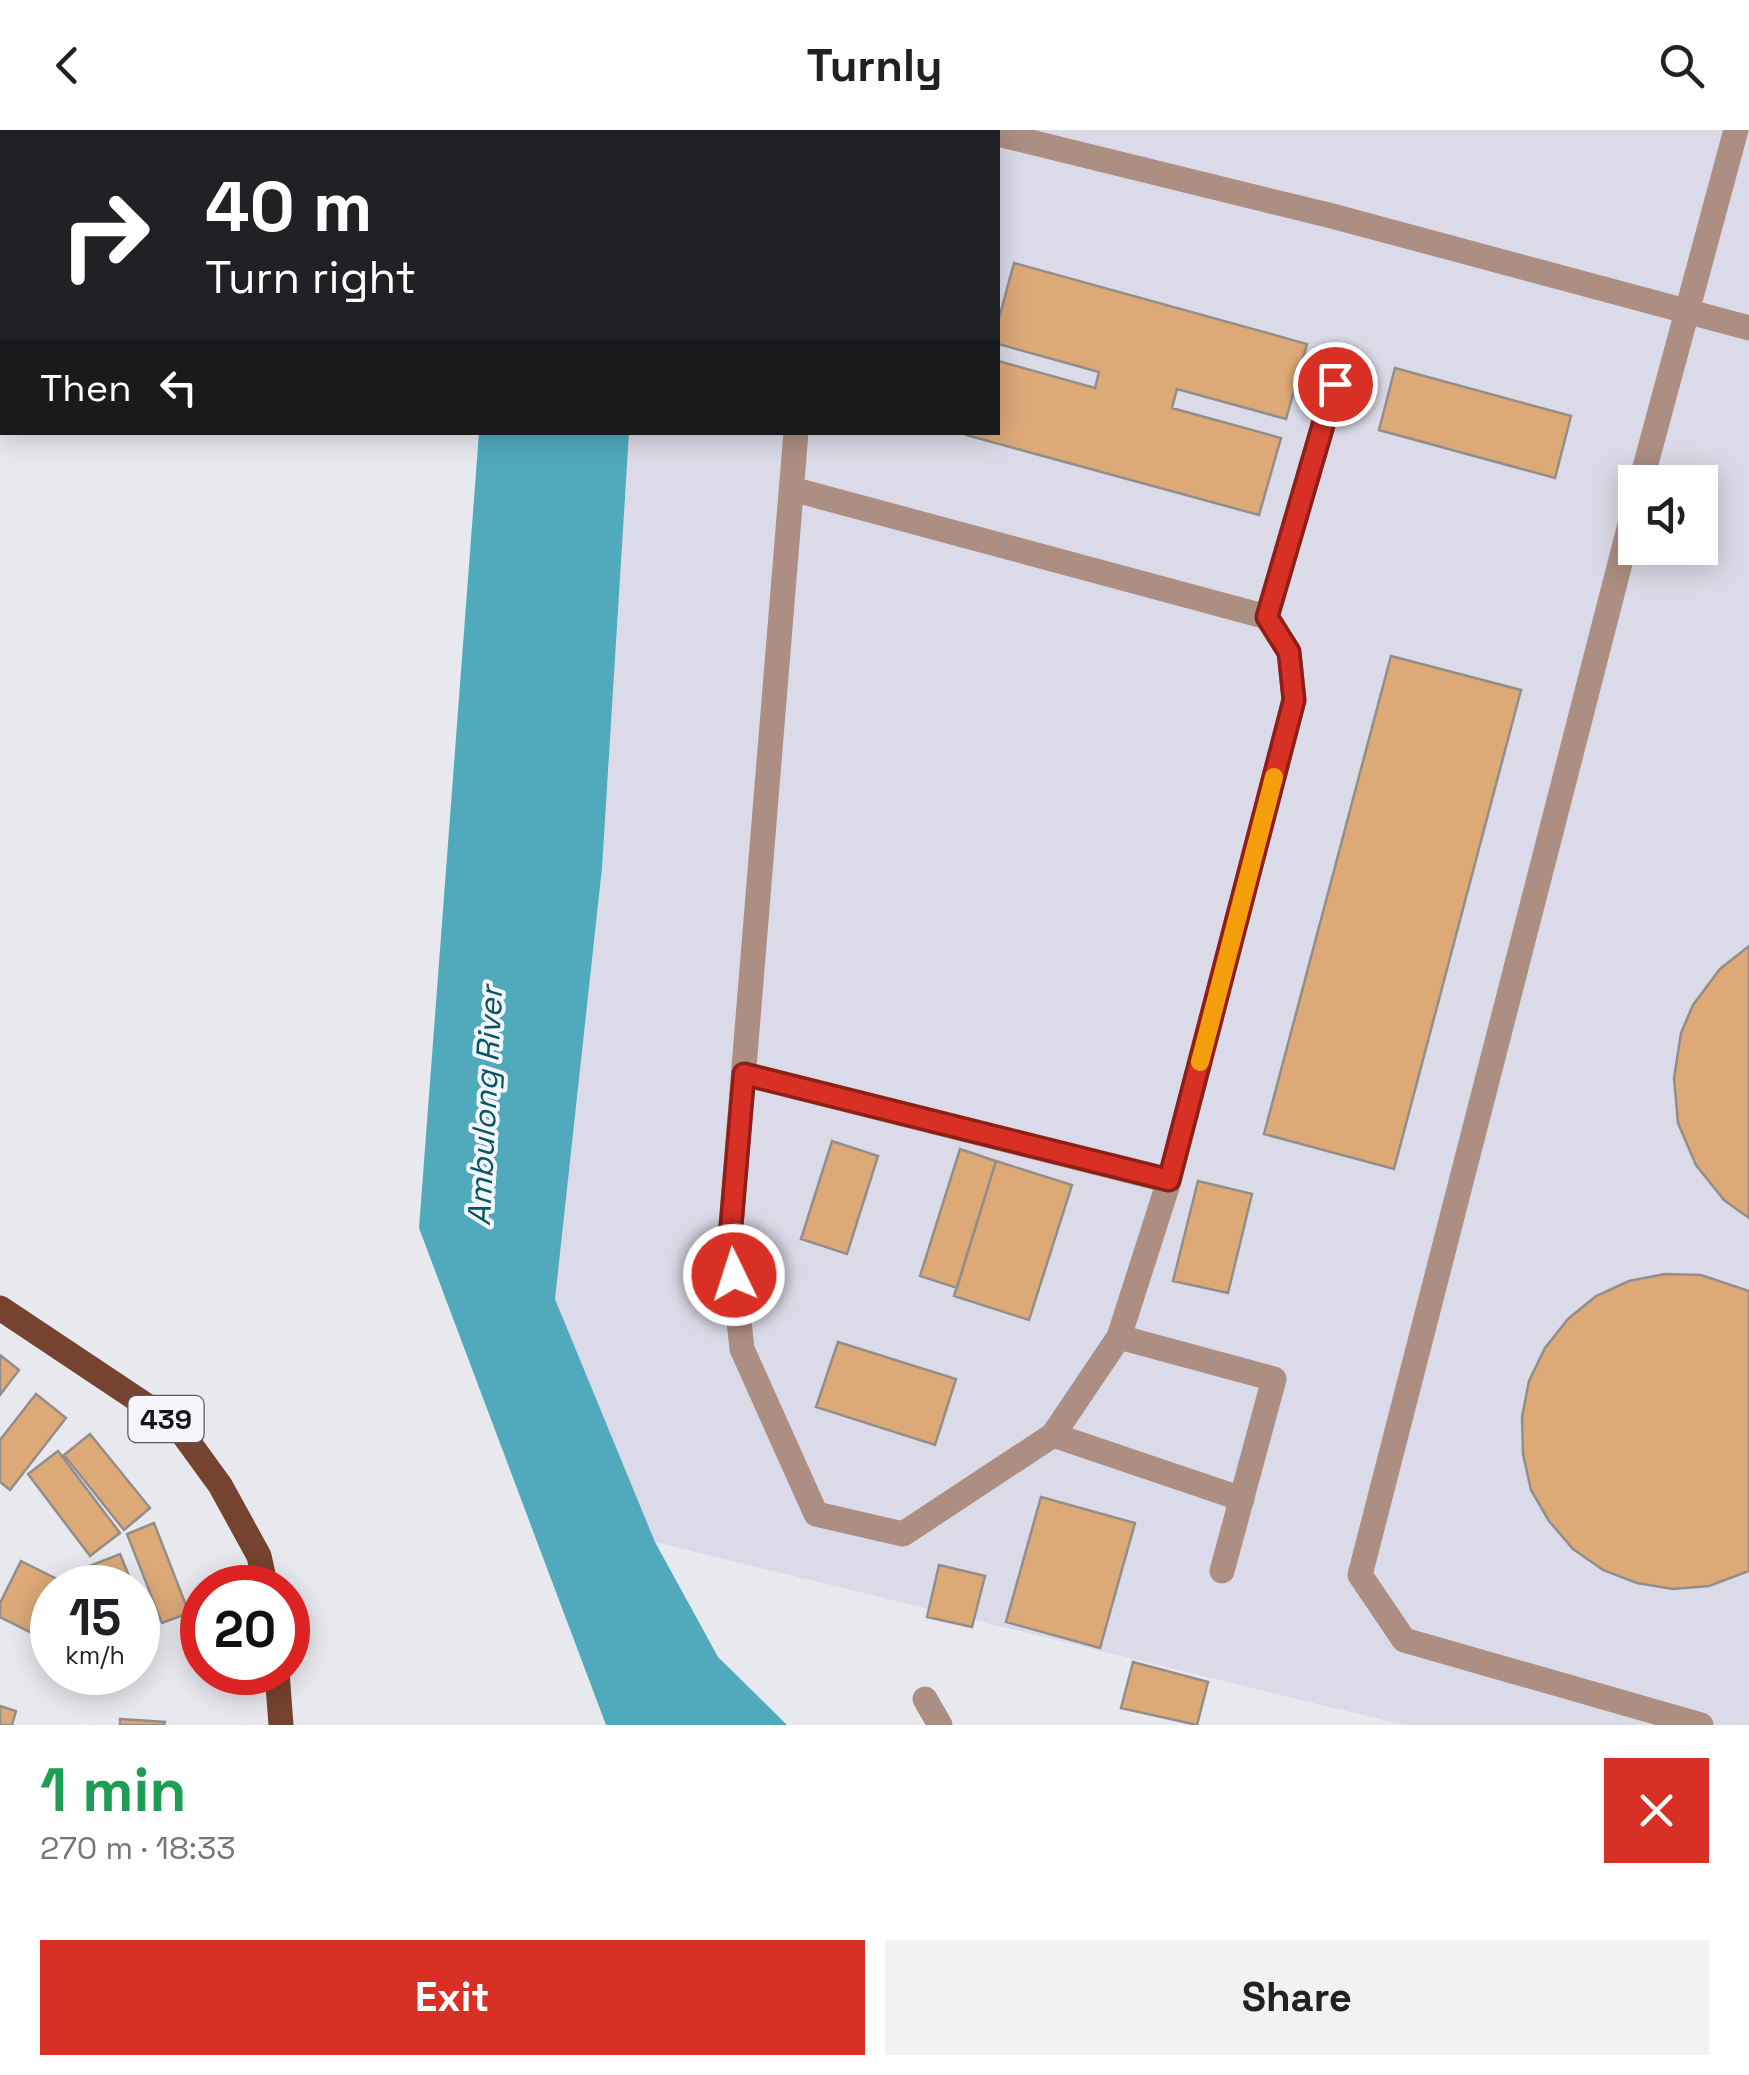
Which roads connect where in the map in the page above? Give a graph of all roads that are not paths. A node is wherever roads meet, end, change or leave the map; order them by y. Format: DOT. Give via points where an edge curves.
graph roads {
  1 [pos="1736,130"];
  2 [pos="1000,134"];
  3 [pos="1684,313"];
  4 [pos="1749,328"];
  5 [pos="1335,384"];
  6 [pos="796,435"];
  7 [pos="1645,465"];
  8 [pos="792,489"];
  9 [pos="1620,565"];
  10 [pos="1267,617"];
  11 [pos="744,1074"];
  12 [pos="1169,1180"];
  13 [pos="0,1308"];
  14 [pos="1119,1338"];
  15 [pos="1054,1435"];
  16 [pos="1242,1499"];
  17 [pos="261,1565"];
  18 [pos="1222,1571"];
  19 [pos="279,1695"];
  20 [pos="925,1700"];
  21 [pos="281,1725"];
  22 [pos="940,1725"];
  23 [pos="1700,1725"];
  1 -- 3 [label="lane"];
  2 -- 3 [label="lane"];
  3 -- 4 [label="lane"];
  3 -- 7 [label="lane"];
  5 -- 10 [label="lane"];
  6 -- 8 [label="lane"];
  8 -- 10 [label="lane"];
  8 -- 11 [label="lane"];
  9 -- 23 [label="lane" via="1360,1575 1404,1640"];
  10 -- 12 [label="lane" via="1289,652 1294,700"];
  11 -- 12 [label="lane"];
  11 -- 15 [label="lane" via="730,1238 742,1350 816,1514 903,1534"];
  12 -- 14 [label="lane"];
  13 -- 17 [label="main road, 439" via="177,1426 220,1484"];
  14 -- 15 [label="lane"];
  14 -- 16 [label="lane" via="1274,1379"];
  15 -- 16 [label="lane"];
  16 -- 18 [label="lane"];
  19 -- 21 [label="main road"];
  20 -- 22 [label="lane"];
}
